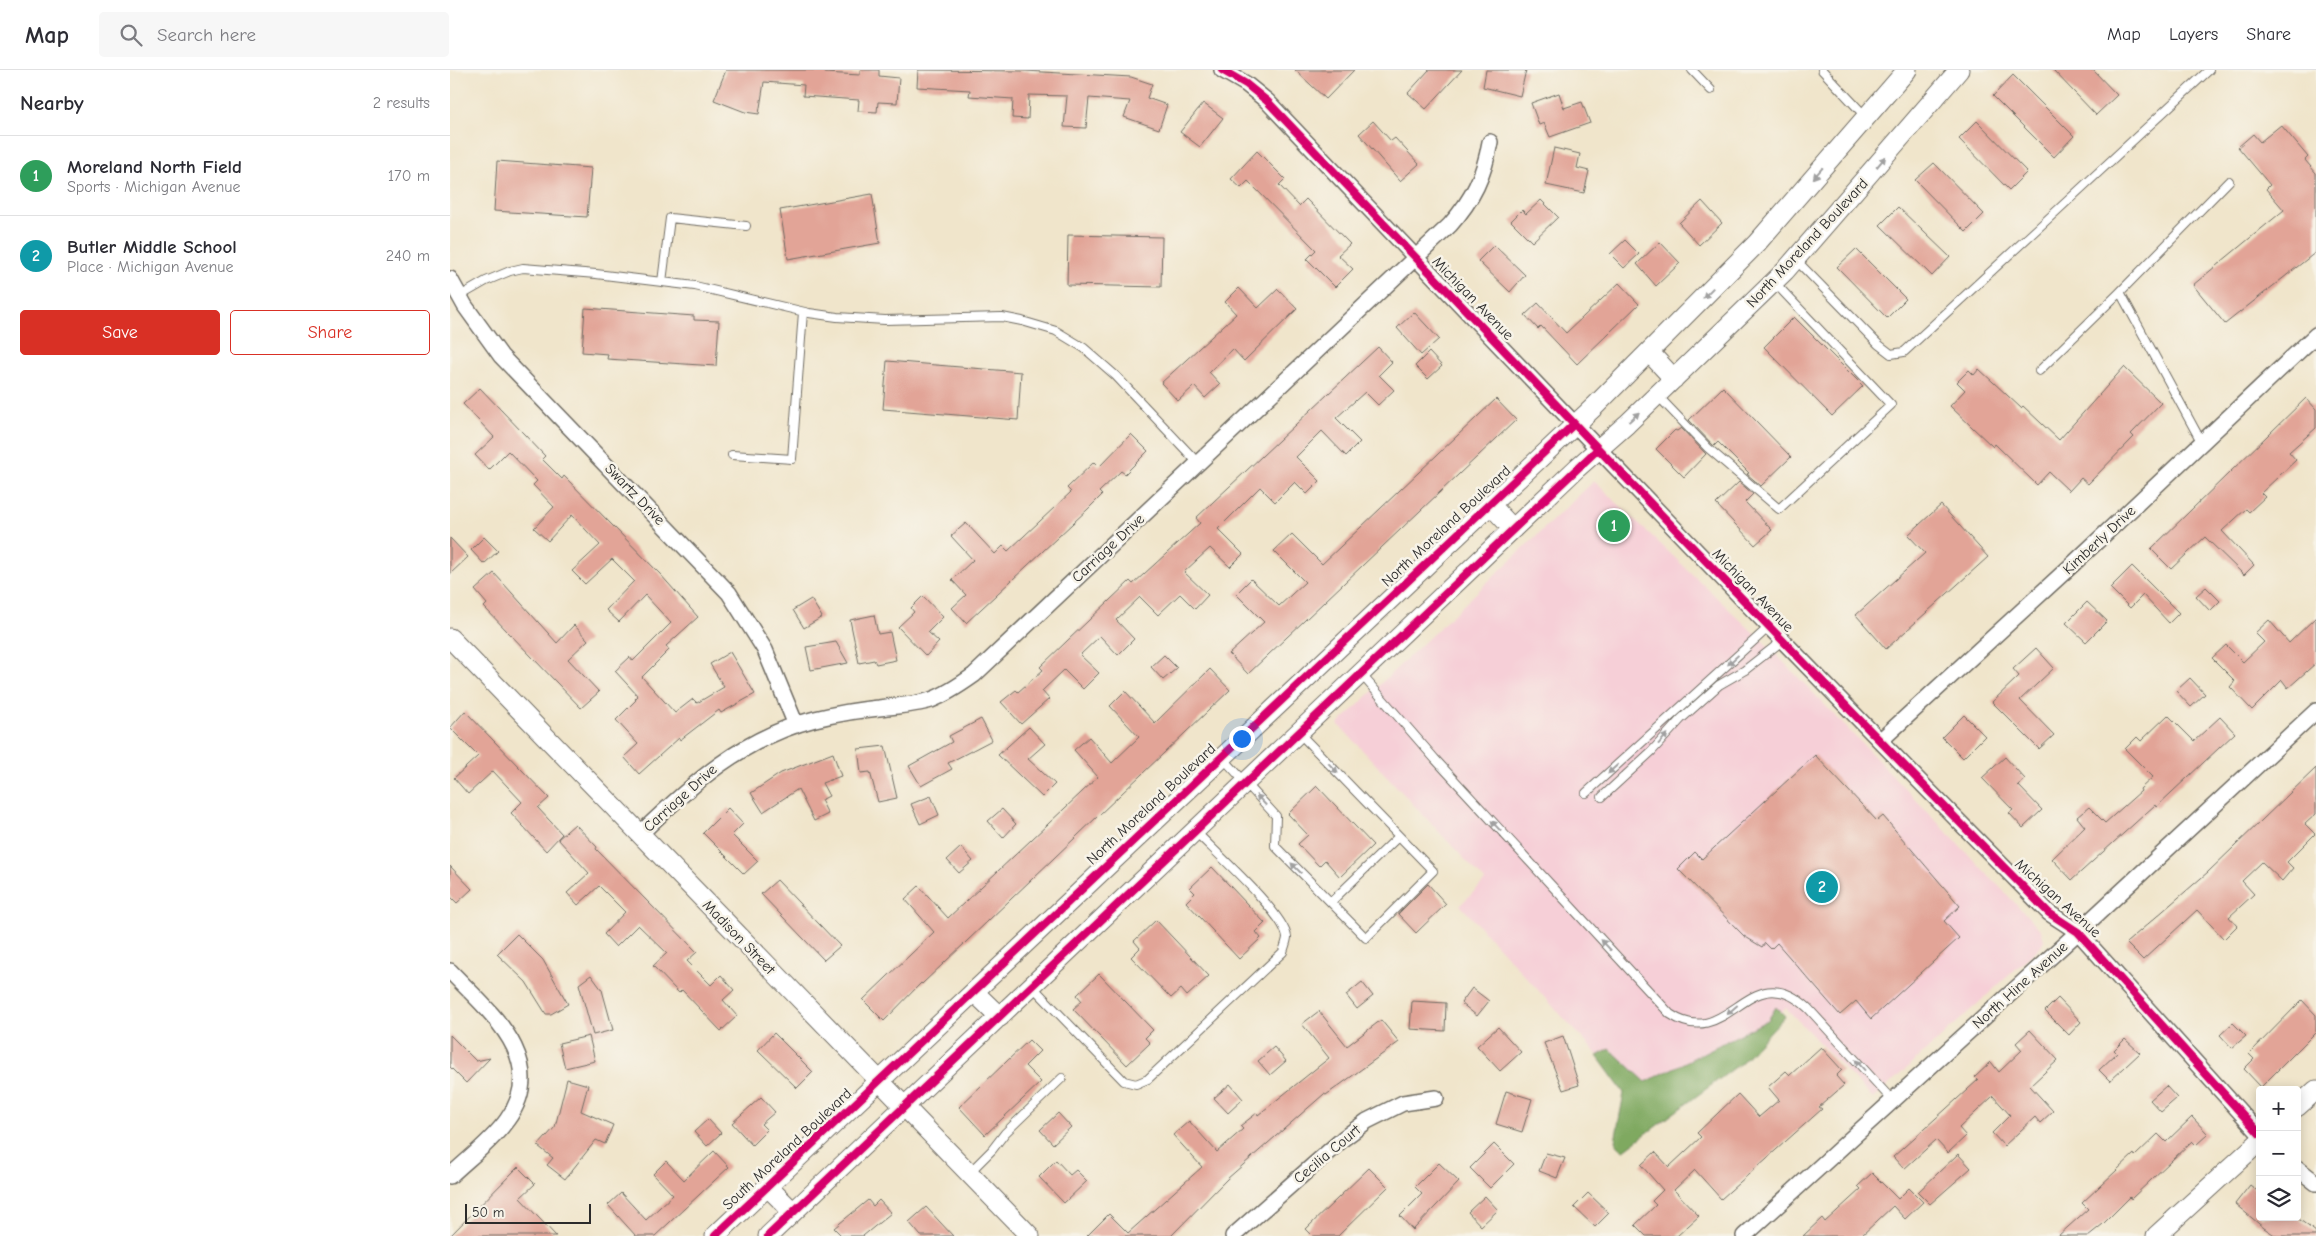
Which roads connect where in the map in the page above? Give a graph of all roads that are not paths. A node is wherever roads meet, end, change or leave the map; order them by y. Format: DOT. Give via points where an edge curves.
graph roads {
  1 [pos="1692,70"];
  2 [pos="1822,70"];
  3 [pos="1907,70"];
  4 [pos="1959,70"];
  5 [pos="2209,70"];
  6 [pos="1225,71"];
  7 [pos="1711,90"];
  8 [pos="1866,117"];
  9 [pos="1490,142"];
  10 [pos="2229,181"];
  11 [pos="746,226"];
  12 [pos="1416,258"];
  13 [pos="1796,260"];
  14 [pos="450,279"];
  15 [pos="662,282"];
  16 [pos="1774,282"];
  17 [pos="2120,292"];
  18 [pos="460,296"];
  19 [pos="803,312"];
  20 [pos="2316,335"];
  21 [pos="1649,352"];
  22 [pos="2039,371"];
  23 [pos="1674,379"];
  24 [pos="1657,395"];
  25 [pos="1574,424"];
  26 [pos="2202,443"];
  27 [pos="1598,449"];
  28 [pos="732,455"];
  29 [pos="1198,464"];
  30 [pos="1490,504"];
  31 [pos="1513,529"];
  32 [pos="1769,627"];
  33 [pos="450,638"];
  34 [pos="1782,641"];
  35 [pos="1361,674"];
  36 [pos="2316,711"];
  37 [pos="796,725"];
  38 [pos="1299,733"];
  39 [pos="1880,741"];
  40 [pos="1222,756"];
  41 [pos="1246,784"];
  42 [pos="1586,793"];
  43 [pos="1602,797"];
  44 [pos="1195,831"];
  45 [pos="640,834"];
  46 [pos="1399,836"];
  47 [pos="1330,902"];
  48 [pos="2078,932"];
  49 [pos="450,971"];
  50 [pos="1032,986"];
  51 [pos="974,992"];
  52 [pos="1000,1017"];
  53 [pos="1062,1078"];
  54 [pos="879,1082"];
  55 [pos="2316,1090"];
  56 [pos="1436,1098"];
  57 [pos="1893,1100"];
  58 [pos="2301,1103"];
  59 [pos="904,1107"];
  60 [pos="2257,1131"];
  61 [pos="2256,1145"];
  62 [pos="2301,1171"];
  63 [pos="968,1173"];
  64 [pos="450,1176"];
  65 [pos="2316,1183"];
  66 [pos="767,1186"];
  67 [pos="793,1212"];
  68 [pos="714,1236"];
  69 [pos="768,1236"];
  70 [pos="1030,1236"];
  71 [pos="1233,1236"];
  72 [pos="1744,1236"];
  73 [pos="2156,1236"];
  1 -- 7 [label="lane"];
  2 -- 8 [label="lane"];
  3 -- 8 [label="street, North Moreland Boulevard"];
  13 -- 4 [label="street, North Moreland Boulevard, one-way"];
  5 -- 13 [label="lane" via="1904,352 1891,354 1878,344"];
  6 -- 12 [label="street, Michigan Avenue" via="1267,101"];
  8 -- 21 [label="street, North Moreland Boulevard, one-way" via="1757,243"];
  9 -- 12 [label="street, Carriage Drive" via="1482,178 1464,210"];
  10 -- 17 [label="lane"];
  11 -- 15 [label="lane" via="670,218"];
  12 -- 25 [label="street, Michigan Avenue"];
  12 -- 29 [label="street, Carriage Drive"];
  13 -- 16 [label="street, North Moreland Boulevard"];
  14 -- 18 [label="street, Swartz Drive"];
  15 -- 18 [label="lane" via="524,268 486,281"];
  15 -- 19 [label="lane" via="695,286"];
  16 -- 23 [label="street, North Moreland Boulevard"];
  16 -- 24 [label="lane" via="1891,405 1779,509 1708,448"];
  17 -- 22 [label="lane"];
  17 -- 26 [label="lane"];
  18 -- 37 [label="street, Swartz Drive" via="502,356 729,593 765,650"];
  19 -- 28 [label="lane" via="792,459"];
  19 -- 29 [label="lane" via="885,320 1002,317 1056,332 1084,348 1116,376"];
  20 -- 26 [label="street, Kimberly Drive"];
  21 -- 23 [label="street"];
  21 -- 25 [label="street, North Moreland Boulevard"];
  23 -- 24 [label="street, North Moreland Boulevard"];
  27 -- 24 [label="street, North Moreland Boulevard, one-way"];
  25 -- 27 [label="street, Michigan Avenue"];
  25 -- 30 [label="street, North Moreland Boulevard"];
  26 -- 39 [label="street, Kimberly Drive"];
  27 -- 31 [label="street, North Moreland Boulevard"];
  27 -- 32 [label="street, Michigan Avenue"];
  29 -- 37 [label="street, Carriage Drive" via="974,675 952,690 916,704 851,711"];
  30 -- 31 [label="street"];
  30 -- 40 [label="street, North Moreland Boulevard"];
  31 -- 35 [label="street, North Moreland Boulevard"];
  32 -- 34 [label="street, Michigan Avenue"];
  32 -- 42 [label="lane, one-way"];
  33 -- 45 [label="street, Madison Street"];
  34 -- 39 [label="street, Michigan Avenue"];
  43 -- 34 [label="lane, one-way" via="1719,685 1745,670"];
  35 -- 38 [label="street, North Moreland Boulevard"];
  57 -- 35 [label="lane, one-way" via="1808,1008 1781,992 1755,994 1724,1016 1706,1023 1688,1023 1670,1014"];
  36 -- 48 [label="street, North Hine Avenue"];
  37 -- 45 [label="street, Carriage Drive" via="746,747 716,765"];
  38 -- 41 [label="street, North Moreland Boulevard"];
  38 -- 46 [label="lane, one-way"];
  39 -- 48 [label="street, Michigan Avenue" via="2049,913"];
  40 -- 41 [label="lane"];
  40 -- 51 [label="street, North Moreland Boulevard"];
  41 -- 44 [label="street, North Moreland Boulevard"];
  47 -- 41 [label="lane, one-way" via="1275,846 1276,816"];
  44 -- 50 [label="street, North Moreland Boulevard"];
  44 -- 50 [label="lane" via="1271,909 1287,938 1283,952 1148,1078 1136,1084 1124,1081"];
  45 -- 54 [label="street, Madison Street"];
  46 -- 47 [label="lane"];
  46 -- 47 [label="lane" via="1433,871 1366,938"];
  48 -- 57 [label="street, North Hine Avenue"];
  48 -- 60 [label="street, Michigan Avenue"];
  49 -- 64 [label="street" via="511,1037 519,1055 521,1082 508,1119"];
  50 -- 52 [label="street, North Moreland Boulevard"];
  51 -- 52 [label="street"];
  51 -- 54 [label="street, North Moreland Boulevard"];
  52 -- 59 [label="street, North Moreland Boulevard"];
  53 -- 63 [label="lane"];
  54 -- 59 [label="street, Madison Street"];
  54 -- 66 [label="street, South Moreland Boulevard"];
  55 -- 58 [label="street"];
  56 -- 71 [label="street, Cecilia Court" via="1403,1103 1367,1121"];
  57 -- 72 [label="street, North Hine Avenue"];
  59 -- 63 [label="street, Madison Street"];
  59 -- 67 [label="street"];
  61 -- 73 [label="street"];
  62 -- 65 [label="street"];
  63 -- 70 [label="street, Madison Street"];
  66 -- 67 [label="street"];
  66 -- 68 [label="street, South Moreland Boulevard"];
  67 -- 69 [label="street"];
}
